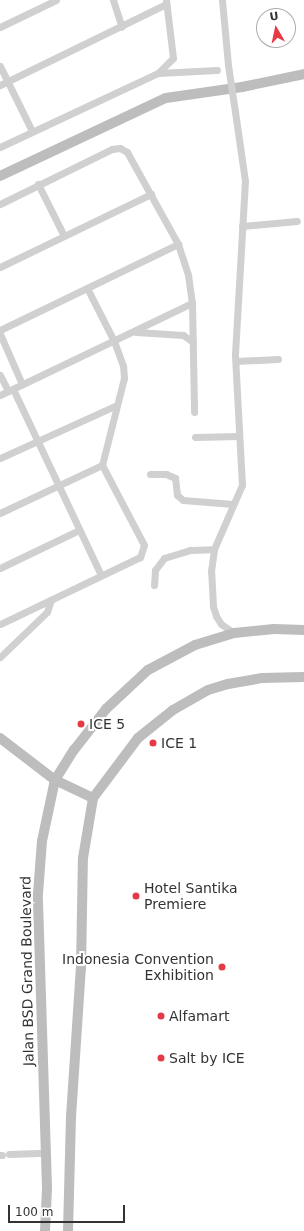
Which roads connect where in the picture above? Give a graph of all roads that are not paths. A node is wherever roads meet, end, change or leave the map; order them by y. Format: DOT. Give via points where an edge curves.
graph roads {
  1 [pos="56,0"];
  2 [pos="113,0"];
  3 [pos="222,0"];
  4 [pos="166,2"];
  5 [pos="0,27"];
  6 [pos="122,27"];
  7 [pos="0,66"];
  8 [pos="217,70"];
  9 [pos="158,73"];
  10 [pos="304,74"];
  11 [pos="7,81"];
  12 [pos="0,84"];
  13 [pos="32,131"];
  14 [pos="0,147"];
  15 [pos="0,176"];
  16 [pos="38,184"];
  17 [pos="151,194"];
  18 [pos="0,204"];
  19 [pos="297,221"];
  20 [pos="242,226"];
  21 [pos="64,236"];
  22 [pos="178,244"];
  23 [pos="0,267"];
  24 [pos="87,288"];
  25 [pos="192,303"];
  26 [pos="0,330"];
  27 [pos="133,332"];
  28 [pos="0,334"];
  29 [pos="114,341"];
  30 [pos="193,342"];
  31 [pos="278,359"];
  32 [pos="236,361"];
  33 [pos="0,375"];
  34 [pos="22,384"];
  35 [pos="10,390"];
  36 [pos="0,394"];
  37 [pos="117,405"];
  38 [pos="194,412"];
  39 [pos="239,436"];
  40 [pos="195,438"];
  41 [pos="37,440"];
  42 [pos="0,458"];
  43 [pos="102,465"];
  44 [pos="150,474"];
  45 [pos="57,485"];
  46 [pos="233,504"];
  47 [pos="0,513"];
  48 [pos="79,530"];
  49 [pos="214,549"];
  50 [pos="0,568"];
  51 [pos="101,575"];
  52 [pos="154,585"];
  53 [pos="51,600"];
  54 [pos="0,624"];
  55 [pos="304,630"];
  56 [pos="234,633"];
  57 [pos="0,657"];
  58 [pos="304,677"];
  59 [pos="0,738"];
  60 [pos="54,780"];
  61 [pos="93,798"];
  62 [pos="46,1153"];
  63 [pos="4,1154"];
  64 [pos="45,1231"];
  65 [pos="68,1231"];
  1 -- 5 [label="street"];
  2 -- 6 [label="street"];
  3 -- 20 [label="street, bridge" via="228,65 245,181"];
  4 -- 6 [label="street"];
  4 -- 9 [label="street" via="173,58"];
  6 -- 11 [label="street"];
  7 -- 11 [label="street"];
  8 -- 9 [label="street"];
  9 -- 13 [label="street"];
  10 -- 15 [label="main road" via="160,100"];
  11 -- 12 [label="street"];
  11 -- 13 [label="street"];
  13 -- 14 [label="street"];
  16 -- 17 [label="street" via="112,149 120,148 127,152"];
  16 -- 18 [label="street"];
  16 -- 21 [label="street"];
  17 -- 21 [label="street"];
  17 -- 22 [label="street"];
  19 -- 20 [label="street"];
  20 -- 32 [label="street"];
  21 -- 23 [label="street"];
  22 -- 24 [label="street"];
  22 -- 25 [label="street" via="188,276"];
  24 -- 26 [label="street"];
  24 -- 29 [label="street"];
  25 -- 27 [label="street"];
  25 -- 30 [label="street"];
  27 -- 29 [label="street"];
  27 -- 30 [label="street" via="182,335"];
  28 -- 34 [label="street"];
  29 -- 34 [label="street"];
  29 -- 37 [label="street" via="121,359 124,378"];
  30 -- 38 [label="street"];
  31 -- 32 [label="street"];
  32 -- 39 [label="street"];
  33 -- 35 [label="street"];
  34 -- 35 [label="street"];
  35 -- 36 [label="street"];
  35 -- 41 [label="street"];
  37 -- 41 [label="street"];
  37 -- 43 [label="street"];
  39 -- 40 [label="street"];
  39 -- 46 [label="street" via="242,485"];
  41 -- 42 [label="street"];
  41 -- 45 [label="street"];
  43 -- 45 [label="street"];
  43 -- 51 [label="street" via="144,545 140,557"];
  44 -- 46 [label="street" via="166,474 175,478 177,495 183,500"];
  45 -- 47 [label="street"];
  45 -- 48 [label="street"];
  46 -- 49 [label="street"];
  48 -- 50 [label="street"];
  48 -- 51 [label="street"];
  49 -- 52 [label="street" via="190,550 164,558 155,570"];
  49 -- 56 [label="street" via="211,571 213,606 222,624"];
  51 -- 53 [label="street"];
  53 -- 54 [label="street"];
  53 -- 57 [label="street" via="47,612"];
  55 -- 56 [label="main road, Jalan BSD Grand Boulevard" via="274,629"];
  56 -- 60 [label="main road, Jalan BSD Grand Boulevard" via="195,645 148,670 106,709"];
  58 -- 61 [label="main road" via="262,678 228,684 208,690 173,710 138,738"];
  59 -- 60 [label="main road"];
  60 -- 61 [label="main road"];
  60 -- 62 [label="main road, Jalan BSD Grand Boulevard" via="42,841 38,894"];
  61 -- 65 [label="main road" via="83,858 81,968 71,1117"];
  62 -- 63 [label="street"];
  62 -- 64 [label="main road, Jalan BSD Grand Boulevard"];
}
